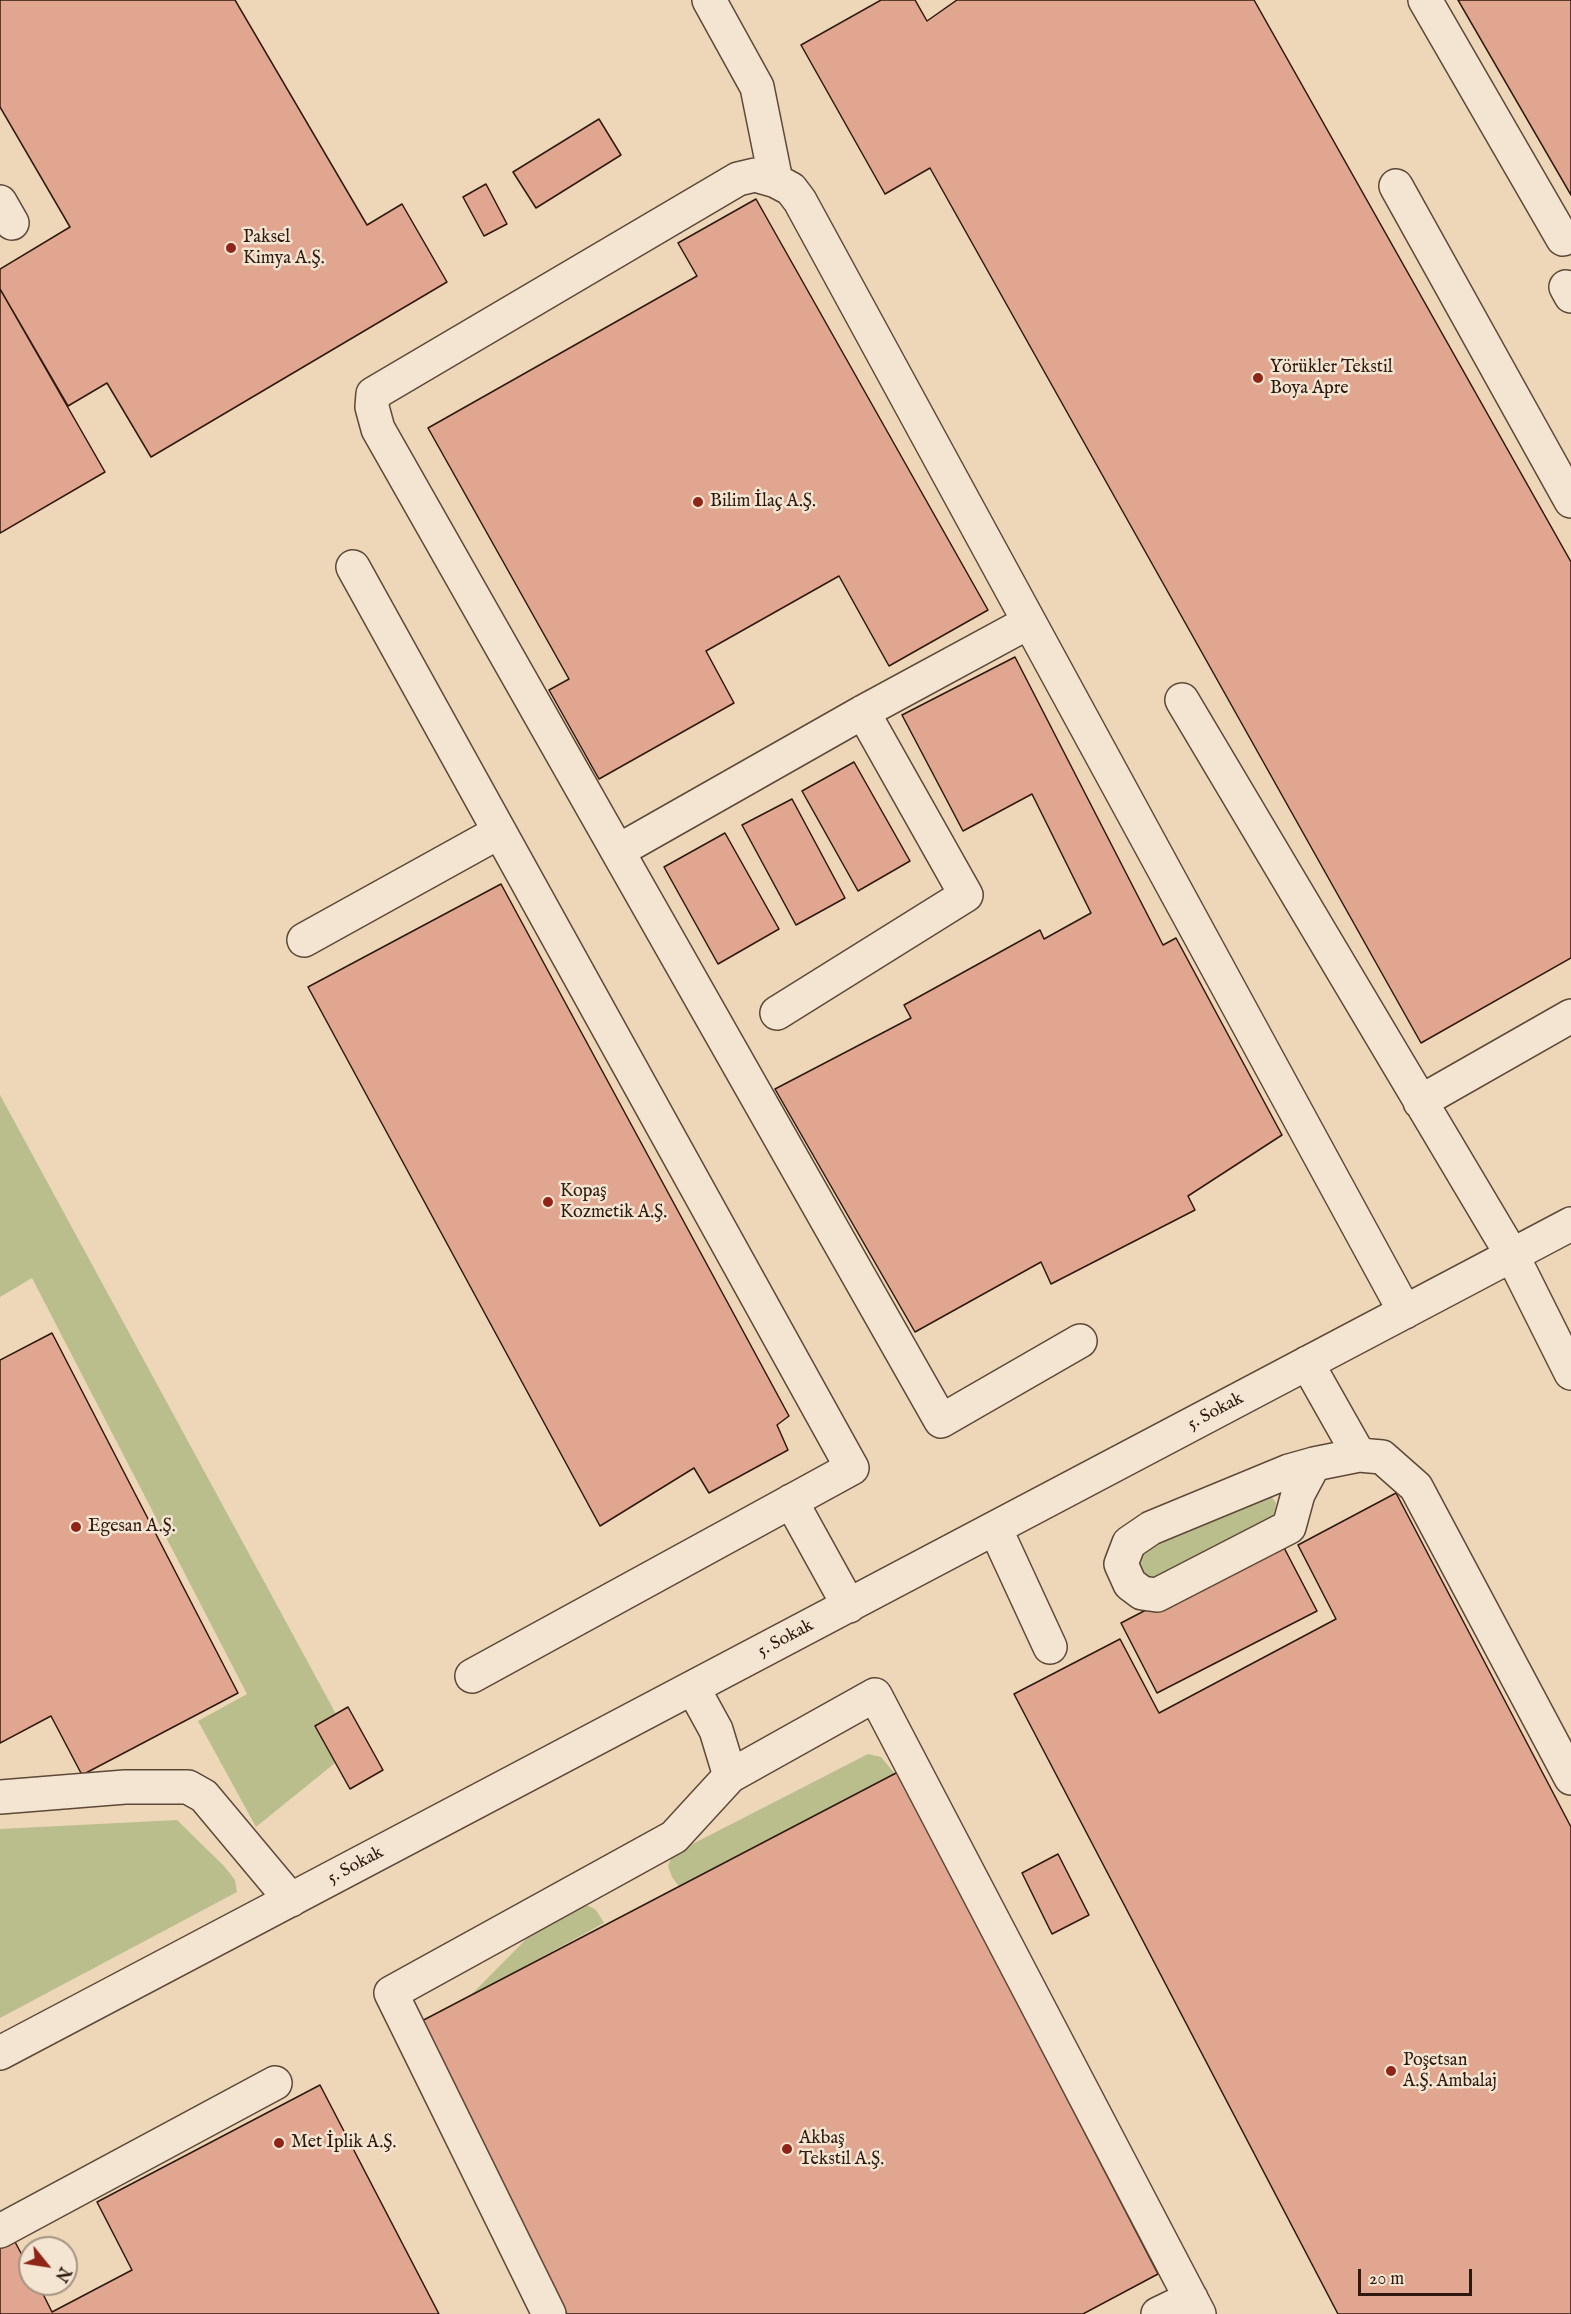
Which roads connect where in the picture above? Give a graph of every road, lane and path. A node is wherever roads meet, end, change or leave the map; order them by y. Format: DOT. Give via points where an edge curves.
graph roads {
  1 [pos="709,0"];
  2 [pos="1425,0"];
  3 [pos="776,181"];
  4 [pos="1396,186"];
  5 [pos="1563,239"];
  6 [pos="1571,501"];
  7 [pos="352,567"];
  8 [pos="1029,622"];
  9 [pos="1182,700"];
  10 [pos="862,712"];
  11 [pos="499,832"];
  12 [pos="618,851"];
  13 [pos="304,940"];
  14 [pos="777,1013"];
  15 [pos="1571,1016"];
  16 [pos="1420,1101"];
  17 [pos="1571,1224"];
  18 [pos="1512,1255"];
  19 [pos="1405,1312"];
  20 [pos="1559,1316"];
  21 [pos="1080,1341"];
  22 [pos="1307,1364"];
  23 [pos="1571,1372"];
  24 [pos="1359,1455"];
  25 [pos="1314,1464"];
  26 [pos="791,1501"];
  27 [pos="995,1528"];
  28 [pos="849,1606"];
  29 [pos="1050,1647"];
  30 [pos="472,1676"];
  31 [pos="693,1688"];
  32 [pos="730,1776"];
  33 [pos="1571,1778"];
  34 [pos="0,1797"];
  35 [pos="291,1900"];
  36 [pos="0,2053"];
  37 [pos="275,2083"];
  38 [pos="0,2231"];
  39 [pos="1195,2306"];
  40 [pos="549,2314"];
  41 [pos="1158,2314"];
  1 -- 3 [label="street" via="757,87"];
  2 -- 5 [label="street"];
  3 -- 8 [label="street" via="791,189 800,201"];
  3 -- 12 [label="street" via="755,176 738,179 373,394 378,429"];
  4 -- 6 [label="street"];
  7 -- 11 [label="street"];
  8 -- 10 [label="street"];
  8 -- 19 [label="street"];
  9 -- 16 [label="street"];
  10 -- 12 [label="street"];
  10 -- 14 [label="street" via="966,895"];
  11 -- 13 [label="street"];
  11 -- 26 [label="street" via="852,1468"];
  12 -- 21 [label="street" via="941,1421"];
  15 -- 16 [label="street"];
  16 -- 18 [label="street"];
  17 -- 18 [label="street, 5. Sokak"];
  18 -- 19 [label="street, 5. Sokak"];
  18 -- 20 [label="street"];
  19 -- 22 [label="street, 5. Sokak"];
  20 -- 23 [label="street"];
  22 -- 24 [label="street"];
  22 -- 27 [label="street, 5. Sokak"];
  24 -- 25 [label="street"];
  24 -- 33 [label="street" via="1382,1456 1416,1486"];
  25 -- 25 [label="street" via="1298,1494 1289,1527 1156,1595 1142,1593 1130,1584 1121,1564 1129,1543 1144,1533"];
  26 -- 28 [label="street"];
  26 -- 30 [label="street"];
  27 -- 28 [label="street, 5. Sokak"];
  27 -- 29 [label="street"];
  28 -- 31 [label="street, 5. Sokak"];
  31 -- 32 [label="street" via="716,1730"];
  31 -- 35 [label="street, 5. Sokak"];
  32 -- 39 [label="street" via="875,1695"];
  32 -- 40 [label="street" via="674,1837 391,1994"];
  34 -- 35 [label="street" via="188,1786 204,1796"];
  35 -- 36 [label="street, 5. Sokak"];
  37 -- 38 [label="street"];
  39 -- 41 [label="street"];
}
